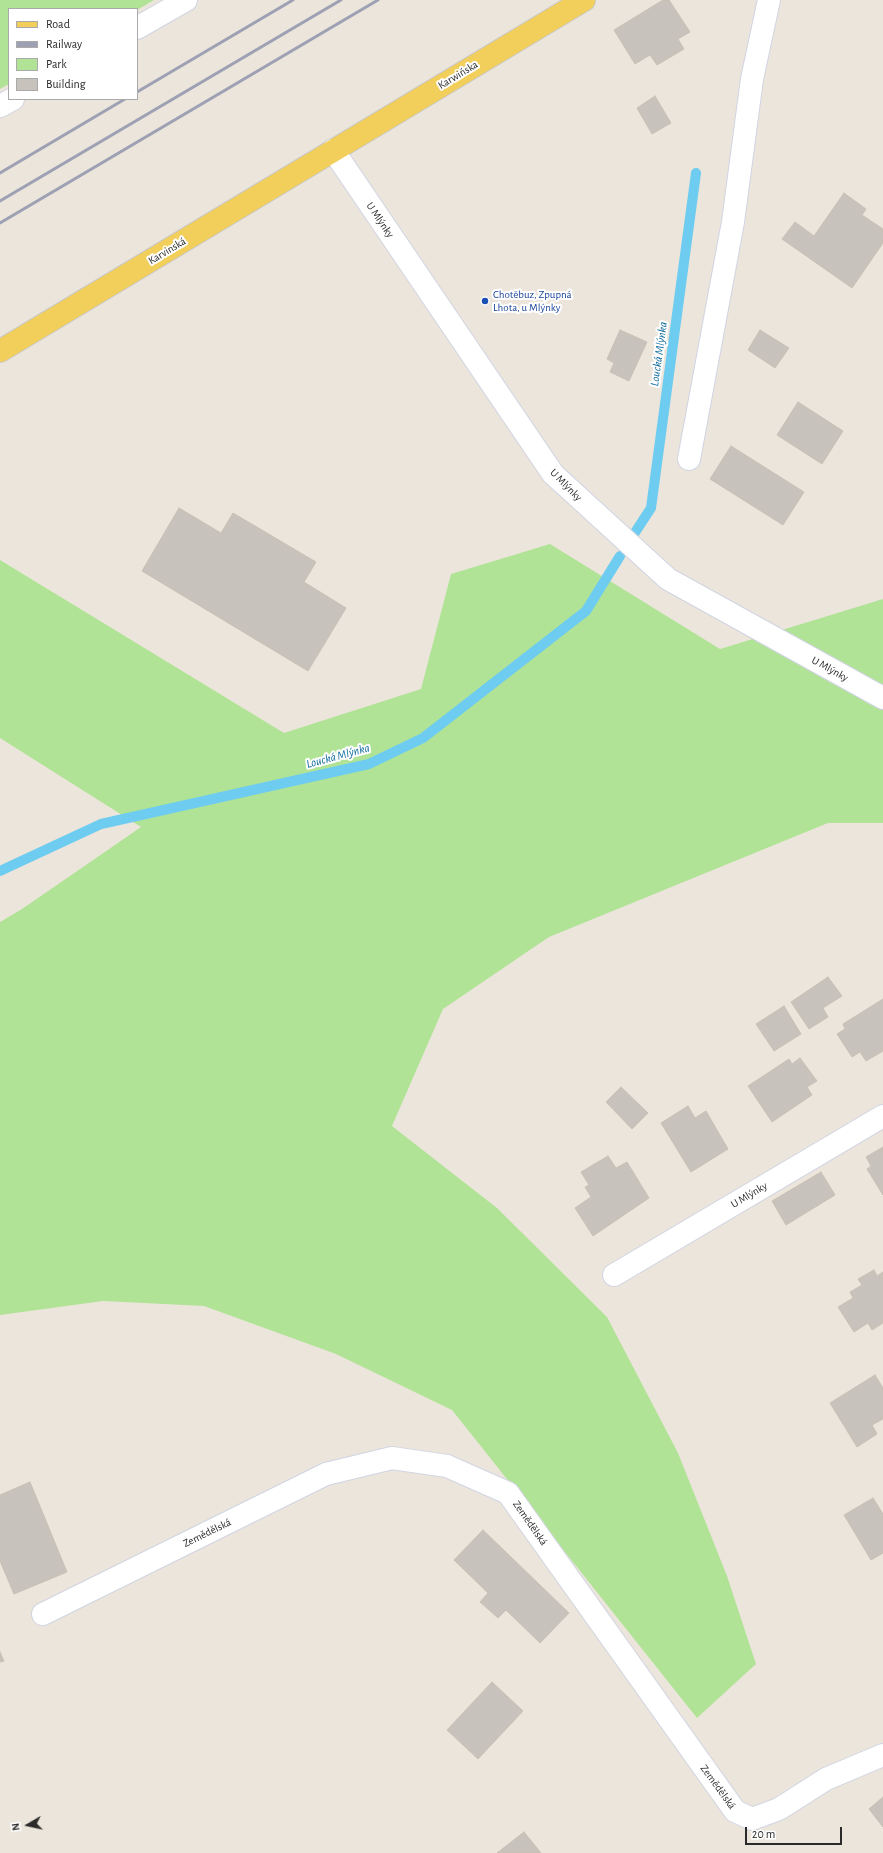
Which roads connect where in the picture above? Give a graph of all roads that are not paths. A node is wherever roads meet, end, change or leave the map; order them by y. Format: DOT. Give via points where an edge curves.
graph roads {
  1 [pos="186,0"];
  2 [pos="584,0"];
  3 [pos="768,0"];
  4 [pos="138,27"];
  5 [pos="11,100"];
  6 [pos="0,106"];
  7 [pos="333,150"];
  8 [pos="0,351"];
  9 [pos="689,459"];
  10 [pos="883,698"];
  11 [pos="883,1116"];
  12 [pos="614,1275"];
  13 [pos="43,1614"];
  14 [pos="883,1755"];
  1 -- 4 [label="street"];
  2 -- 7 [label="main road, Karwińska"];
  3 -- 9 [label="street" via="752,80 733,222"];
  5 -- 6 [label="street"];
  7 -- 8 [label="main road, Karvinská"];
  7 -- 10 [label="street, U Mlýnky" via="553,474 668,579"];
  11 -- 12 [label="street, U Mlýnky"];
  13 -- 14 [label="street, Zemědělská" via="326,1474 392,1458 448,1466 508,1493 735,1811 752,1819 779,1809 826,1779"];
}
